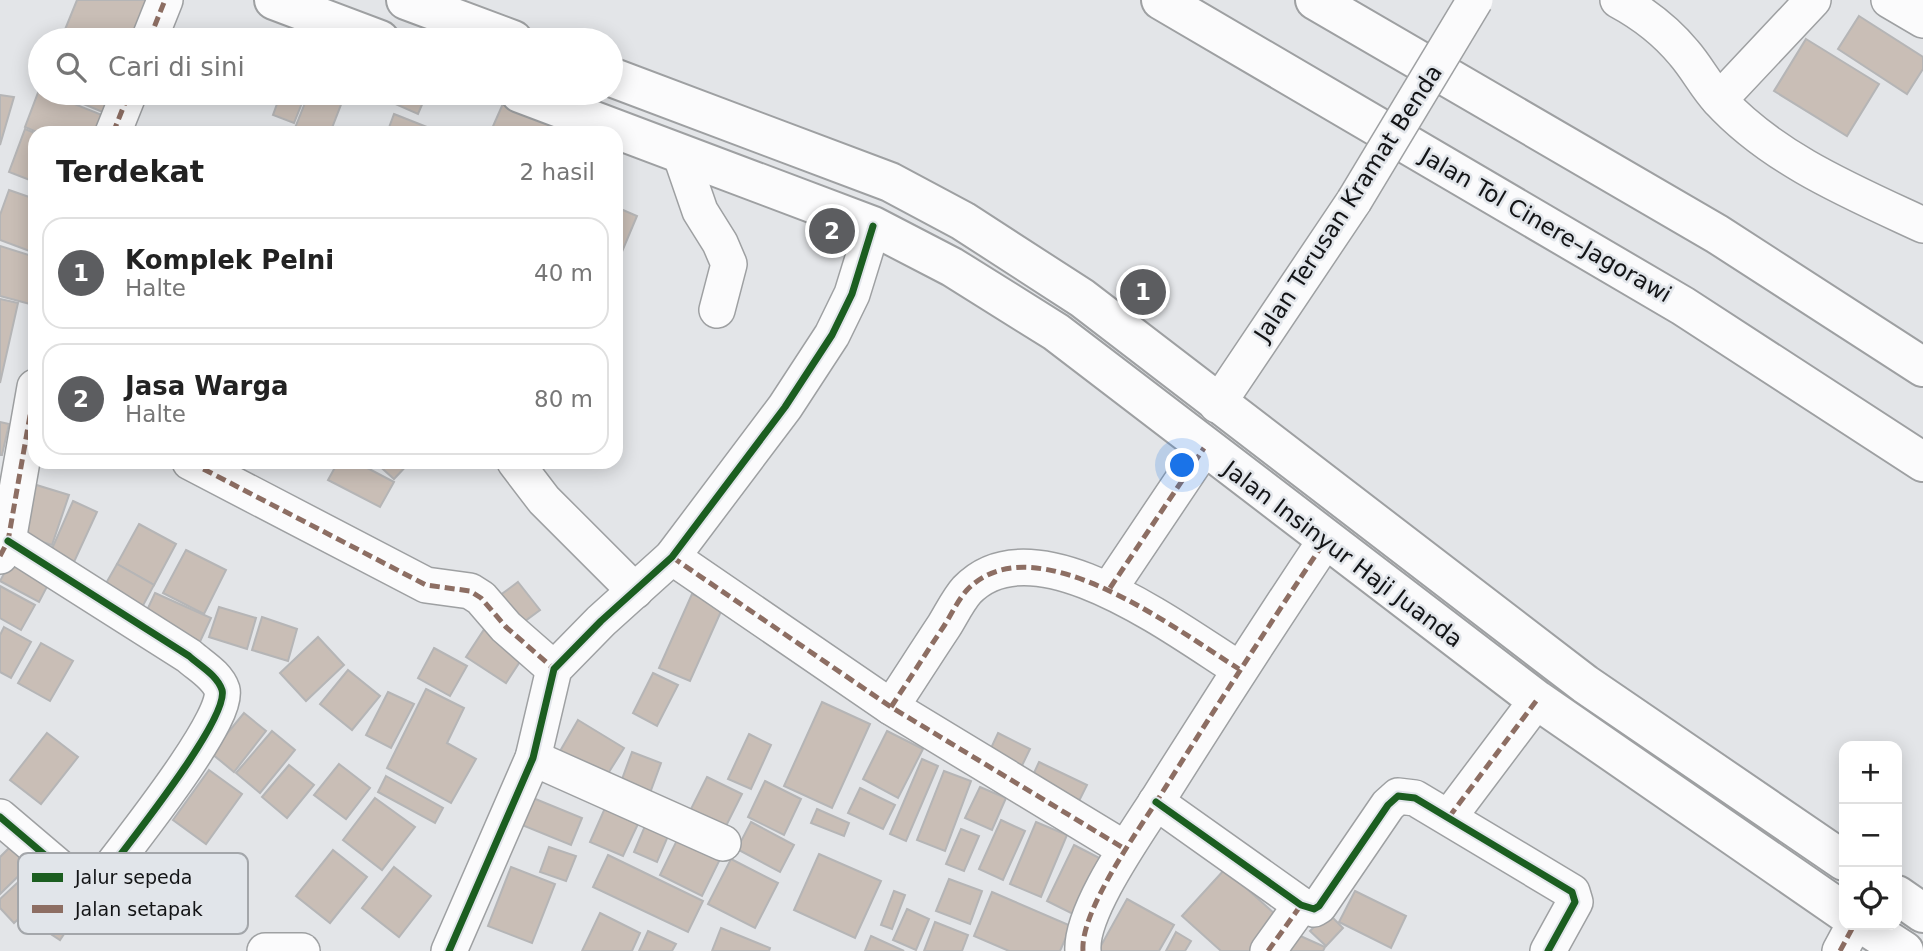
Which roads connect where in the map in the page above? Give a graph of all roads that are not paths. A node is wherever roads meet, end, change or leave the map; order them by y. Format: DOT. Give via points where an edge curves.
graph roads {
  1 [pos="165,0"];
  2 [pos="274,0"];
  3 [pos="406,0"];
  4 [pos="1161,0"];
  5 [pos="1315,0"];
  6 [pos="1475,0"];
  7 [pos="1618,0"];
  8 [pos="1813,0"];
  9 [pos="1889,0"];
  10 [pos="1923,20"];
  11 [pos="154,28"];
  12 [pos="348,28"];
  13 [pos="481,28"];
  14 [pos="623,82"];
  15 [pos="1719,100"];
  16 [pos="124,105"];
  17 [pos="552,105"];
  18 [pos="116,126"];
  19 [pos="608,126"];
  20 [pos="623,132"];
  21 [pos="680,153"];
  22 [pos="1923,225"];
  23 [pos="873,226"];
  24 [pos="717,310"];
  25 [pos="1923,367"];
  26 [pos="1217,405"];
  27 [pos="28,429"];
  28 [pos="1204,448"];
  29 [pos="1923,462"];
  30 [pos="203,469"];
  31 [pos="520,469"];
  32 [pos="1325,541"];
  33 [pos="4,549"];
  34 [pos="672,557"];
  35 [pos="1110,588"];
  36 [pos="635,591"];
  37 [pos="1239,669"];
  38 [pos="554,670"];
  39 [pos="1537,700"];
  40 [pos="891,707"];
  41 [pos="533,758"];
  42 [pos="1156,802"];
  43 [pos="0,817"];
  44 [pos="1449,817"];
  45 [pos="723,843"];
  46 [pos="1125,849"];
  47 [pos="42,853"];
  48 [pos="121,853"];
  49 [pos="1839,858"];
  50 [pos="1902,898"];
  51 [pos="1301,905"];
  52 [pos="1839,909"];
  53 [pos="1923,913"];
  54 [pos="1851,930"];
  55 [pos="1872,930"];
  56 [pos="265,951"];
  57 [pos="302,951"];
  58 [pos="449,951"];
  59 [pos="1083,951"];
  60 [pos="1268,951"];
  61 [pos="1548,951"];
  62 [pos="1839,951"];
  63 [pos="1904,951"];
  1 -- 11 [label="street"];
  2 -- 12 [label="highway"];
  3 -- 13 [label="highway"];
  4 -- 29 [label="highway, Jalan Tol Cinere–Jagorawi" via="1683,306"];
  5 -- 25 [label="highway" via="1717,234"];
  6 -- 26 [label="street, Jalan Terusan Kramat Benda, bridge" via="1354,201"];
  7 -- 15 [label="street" via="1665,32"];
  8 -- 15 [label="street"];
  9 -- 10 [label="street"];
  14 -- 26 [label="highway, Jalan Insinyur Haji Juanda" via="890,182 939,208 1082,298"];
  15 -- 22 [label="street" via="1763,139 1808,168"];
  16 -- 18 [label="street"];
  17 -- 19 [label="highway, Jalan Insinyur Haji Juanda"];
  20 -- 21 [label="highway, Jalan Insinyur Haji Juanda"];
  21 -- 23 [label="highway, Jalan Insinyur Haji Juanda"];
  21 -- 24 [label="street" via="700,211 729,264"];
  23 -- 28 [label="highway, Jalan Insinyur Haji Juanda" via="952,267 1056,332"];
  23 -- 34 [label="street" via="852,293 810,372"];
  26 -- 49 [label="highway, Jalan Insinyur Haji Juanda" via="1585,684"];
  27 -- 33 [label="street"];
  28 -- 32 [label="highway, Jalan Insinyur Haji Juanda"];
  28 -- 35 [label="street"];
  30 -- 38 [label="street" via="426,585 470,591"];
  31 -- 36 [label="street" via="544,500"];
  32 -- 37 [label="street"];
  32 -- 39 [label="highway, Jalan Insinyur Haji Juanda"];
  33 -- 48 [label="street" via="189,656 215,677 222,692 221,708 202,742"];
  34 -- 36 [label="street"];
  34 -- 40 [label="street"];
  35 -- 37 [label="street"];
  35 -- 40 [label="street" via="1035,569 995,571 967,590"];
  36 -- 38 [label="street"];
  37 -- 42 [label="street"];
  38 -- 41 [label="street"];
  39 -- 44 [label="street"];
  39 -- 52 [label="highway, Jalan Insinyur Haji Juanda"];
  40 -- 46 [label="street"];
  41 -- 45 [label="street"];
  41 -- 58 [label="street"];
  42 -- 46 [label="street"];
  42 -- 51 [label="street"];
  43 -- 47 [label="street"];
  44 -- 51 [label="street" via="1415,798 1398,796 1319,906"];
  44 -- 61 [label="street" via="1575,896"];
  46 -- 59 [label="street" via="1085,929"];
  50 -- 53 [label="highway"];
  51 -- 60 [label="street"];
  54 -- 62 [label="street"];
  55 -- 63 [label="highway"];
  56 -- 57 [label="street"];
}
